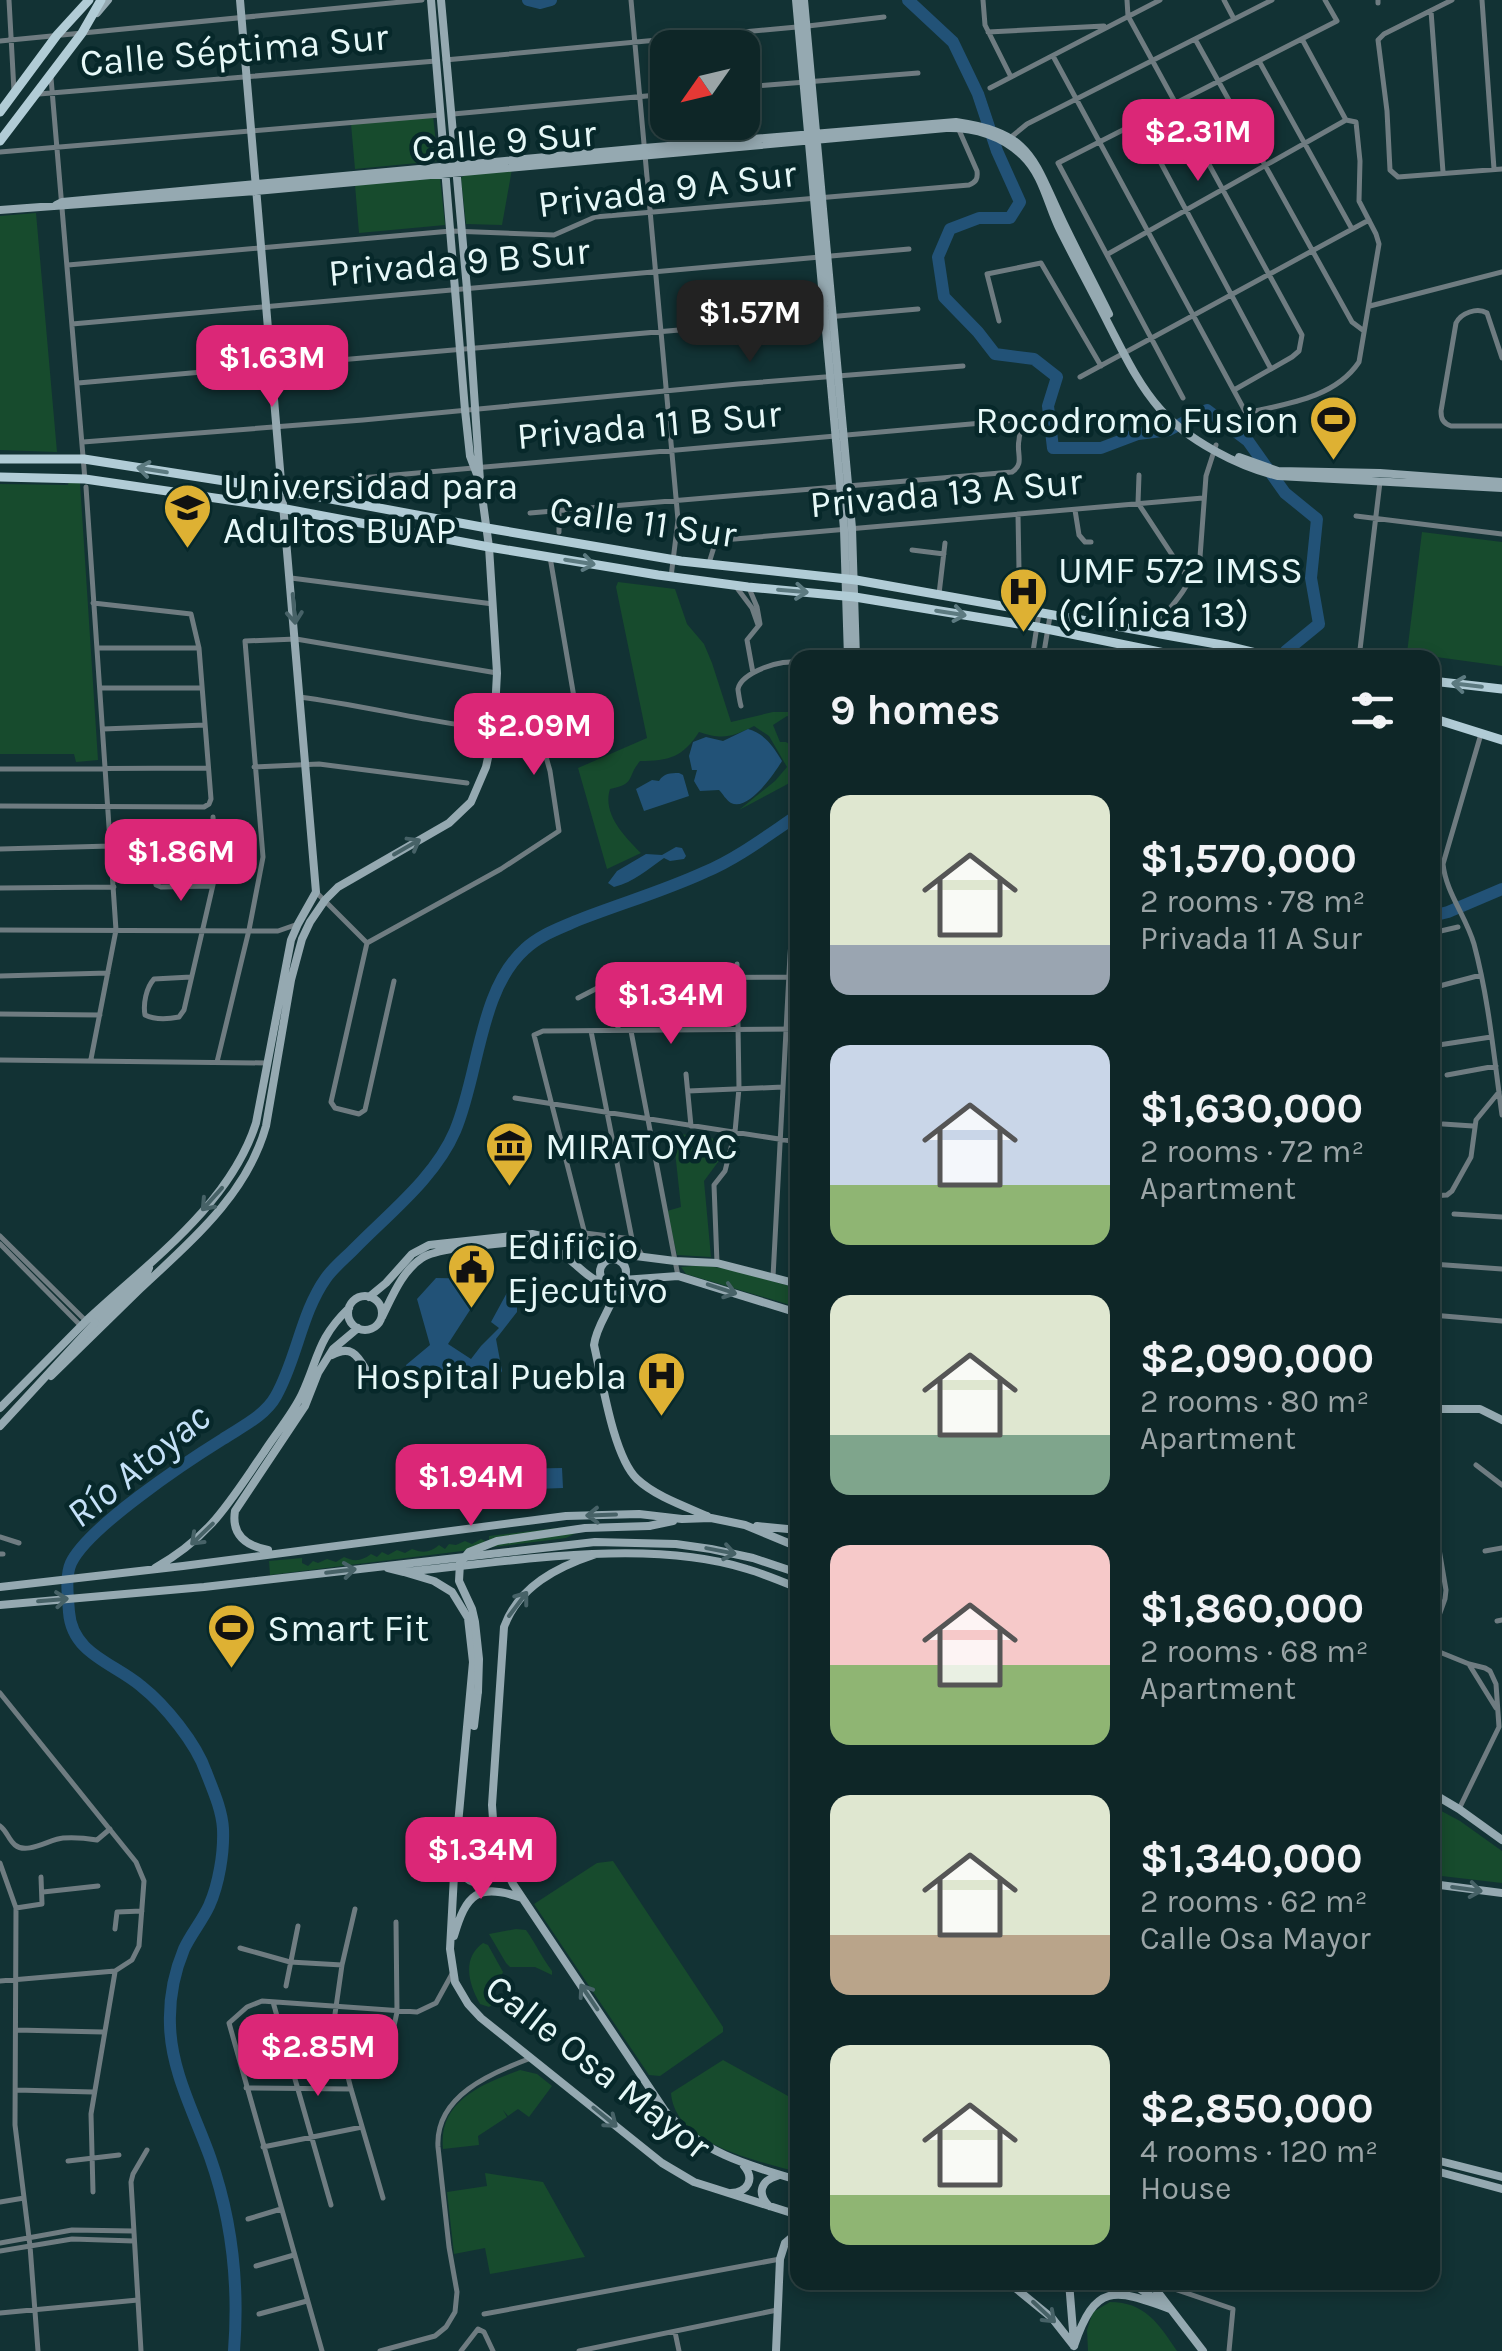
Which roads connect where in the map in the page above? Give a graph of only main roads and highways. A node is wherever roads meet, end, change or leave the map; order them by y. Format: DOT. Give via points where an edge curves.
graph roads {
  1 [pos="86,0"];
  2 [pos="104,0"];
  3 [pos="240,0"];
  4 [pos="431,0"];
  5 [pos="441,0"];
  6 [pos="796,0"];
  7 [pos="804,0"];
  8 [pos="804,26"];
  9 [pos="441,60"];
  10 [pos="8,95"];
  11 [pos="0,112"];
  12 [pos="812,137"];
  13 [pos="0,141"];
  14 [pos="450,170"];
  15 [pos="256,188"];
  16 [pos="0,210"];
  17 [pos="0,459"];
  18 [pos="476,468"];
  19 [pos="0,477"];
  20 [pos="1502,485"];
  21 [pos="282,487"];
  22 [pos="284,509"];
  23 [pos="487,528"];
  24 [pos="488,547"];
  25 [pos="851,579"];
  26 [pos="850,596"];
  27 [pos="848,650"];
  28 [pos="855,650"];
  29 [pos="1149,650"];
  30 [pos="1238,650"];
  31 [pos="1440,682"];
  32 [pos="1502,689"];
  33 [pos="1440,721"];
  34 [pos="1502,740"];
  35 [pos="272,1063"];
  36 [pos="166,1248"];
  37 [pos="175,1256"];
  38 [pos="617,1257"];
  39 [pos="646,1279"];
  40 [pos="790,1282"];
  41 [pos="617,1283"];
  42 [pos="369,1297"];
  43 [pos="612,1304"];
  44 [pos="350,1308"];
  45 [pos="790,1311"];
  46 [pos="382,1317"];
  47 [pos="87,1324"];
  48 [pos="358,1328"];
  49 [pos="328,1357"];
  50 [pos="366,1370"];
  51 [pos="28,1380"];
  52 [pos="36,1390"];
  53 [pos="0,1408"];
  54 [pos="1440,1408"];
  55 [pos="1502,1420"];
  56 [pos="0,1425"];
  57 [pos="710,1518"];
  58 [pos="682,1519"];
  59 [pos="745,1525"];
  60 [pos="790,1529"];
  61 [pos="790,1544"];
  62 [pos="277,1552"];
  63 [pos="596,1554"];
  64 [pos="380,1566"];
  65 [pos="152,1570"];
  66 [pos="790,1570"];
  67 [pos="404,1572"];
  68 [pos="790,1585"];
  69 [pos="0,1587"];
  70 [pos="0,1605"];
  71 [pos="467,1742"];
  72 [pos="1440,1798"];
  73 [pos="1502,1840"];
  74 [pos="500,1856"];
  75 [pos="455,1857"];
  76 [pos="1440,1885"];
  77 [pos="1502,1893"];
  78 [pos="522,1898"];
  79 [pos="450,1948"];
  80 [pos="1440,2160"];
  81 [pos="741,2163"];
  82 [pos="1440,2172"];
  83 [pos="781,2176"];
  84 [pos="790,2178"];
  85 [pos="1502,2178"];
  86 [pos="1502,2189"];
  87 [pos="727,2193"];
  88 [pos="770,2208"];
  89 [pos="790,2213"];
  90 [pos="790,2239"];
  91 [pos="1018,2290"];
  92 [pos="1070,2290"];
  93 [pos="1142,2290"];
  94 [pos="1157,2290"];
  95 [pos="1170,2309"];
  96 [pos="1074,2349"];
  97 [pos="776,2351"];
  98 [pos="1203,2351"];
  1 -- 10 [label="main road"];
  2 -- 13 [label="main road"];
  3 -- 15 [label="main road"];
  4 -- 9 [label="main road"];
  5 -- 9 [label="main road"];
  6 -- 8 [label="main road"];
  7 -- 8 [label="main road"];
  8 -- 12 [label="main road"];
  9 -- 14 [label="main road"];
  10 -- 11 [label="main road"];
  12 -- 14 [label="main road, Calle 9 Sur"];
  12 -- 20 [label="main road, Calle 9 Sur" via="957,125 1004,138 1029,154 1150,390 1186,428 1243,462 1278,473"];
  12 -- 25 [label="main road"];
  14 -- 15 [label="main road, Calle 9 Sur"];
  14 -- 18 [label="main road" via="464,410"];
  14 -- 18 [label="main road" via="462,231"];
  15 -- 16 [label="main road, Calle 9 Sur"];
  15 -- 21 [label="main road"];
  21 -- 17 [label="main road, Calle 11 Sur, one-way" via="84,459"];
  18 -- 23 [label="main road"];
  19 -- 22 [label="main road, Calle 11 Sur"];
  21 -- 22 [label="main road"];
  21 -- 23 [label="main road, Calle 11 Sur"];
  22 -- 24 [label="main road, Calle 11 Sur"];
  22 -- 35 [label="main road, one-way" via="316,892 291,940"];
  23 -- 24 [label="main road"];
  23 -- 25 [label="main road, Calle 11 Sur" via="674,560"];
  24 -- 26 [label="main road, Calle 11 Sur, one-way" via="748,588"];
  35 -- 24 [label="main road, one-way" via="302,939 325,900 448,823 480,785 494,730 497,673"];
  25 -- 26 [label="main road"];
  25 -- 30 [label="main road, Calle 11 Sur"];
  26 -- 27 [label="main road"];
  26 -- 28 [label="main road"];
  26 -- 29 [label="main road, Calle 11 Sur, one-way"];
  32 -- 31 [label="main road, one-way"];
  33 -- 34 [label="main road"];
  35 -- 36 [label="main road, one-way" via="240,1164"];
  35 -- 37 [label="main road" via="266,1126 249,1170"];
  36 -- 37 [label="main road"];
  36 -- 47 [label="main road" via="146,1275"];
  37 -- 52 [label="main road"];
  38 -- 40 [label="main road" via="717,1263"];
  38 -- 41 [label="main road" via="626,1270"];
  38 -- 41 [label="main road" via="601,1268 602,1278"];
  38 -- 42 [label="main road" via="522,1234 429,1245"];
  39 -- 41 [label="main road"];
  39 -- 43 [label="main road"];
  39 -- 45 [label="main road, one-way" via="678,1276"];
  41 -- 43 [label="main road"];
  41 -- 46 [label="main road" via="595,1281 558,1252 532,1242 432,1253 414,1264"];
  42 -- 44 [label="main road"];
  42 -- 46 [label="main road"];
  43 -- 57 [label="main road" via="594,1345 625,1464 646,1486"];
  44 -- 48 [label="main road"];
  44 -- 65 [label="main road, one-way" via="333,1324 296,1404 221,1514 192,1544"];
  46 -- 48 [label="main road" via="372,1329"];
  47 -- 51 [label="main road"];
  47 -- 56 [label="main road, bridge"];
  48 -- 49 [label="main road"];
  49 -- 50 [label="main road" via="352,1351"];
  49 -- 62 [label="main road" via="235,1511 240,1538"];
  51 -- 52 [label="main road" via="26,1388"];
  51 -- 53 [label="main road"];
  52 -- 56 [label="main road"];
  54 -- 55 [label="main road" via="1480,1409"];
  57 -- 58 [label="main road"];
  57 -- 59 [label="main road"];
  58 -- 62 [label="main road, one-way" via="566,1516"];
  58 -- 71 [label="main road, bridge" via="497,1541 469,1552 459,1581 472,1609 479,1658"];
  59 -- 60 [label="main road"];
  59 -- 61 [label="main road"];
  62 -- 65 [label="main road"];
  63 -- 67 [label="main road"];
  63 -- 68 [label="main road" via="700,1559"];
  74 -- 63 [label="main road, Calle Osa Mayor, one-way" via="492,1805 504,1628 516,1604 548,1574"];
  64 -- 66 [label="main road, one-way" via="646,1542 710,1548"];
  64 -- 67 [label="main road"];
  70 -- 64 [label="main road, one-way"];
  65 -- 69 [label="main road"];
  67 -- 71 [label="main road, Calle Osa Mayor" via="452,1592 468,1618 473,1662"];
  71 -- 75 [label="main road, Calle Osa Mayor"];
  72 -- 73 [label="main road"];
  74 -- 75 [label="main road" via="495,1874 479,1883 462,1876"];
  74 -- 78 [label="main road, Calle Osa Mayor"];
  75 -- 79 [label="main road, Calle Osa Mayor"];
  76 -- 77 [label="main road, one-way"];
  78 -- 79 [label="main road" via="493,1891 473,1897"];
  81 -- 78 [label="main road, Calle Osa Mayor, one-way" via="703,2146 665,2112"];
  79 -- 87 [label="main road, Calle Osa Mayor, one-way" via="452,1974 472,2009 662,2163"];
  80 -- 85 [label="main road"];
  81 -- 83 [label="main road, Calle Osa Mayor"];
  81 -- 87 [label="main road" via="748,2185"];
  82 -- 86 [label="main road"];
  83 -- 84 [label="main road, Calle Osa Mayor"];
  83 -- 88 [label="main road" via="762,2188"];
  87 -- 88 [label="main road, Calle Osa Mayor"];
  88 -- 89 [label="main road, Calle Osa Mayor"];
  90 -- 97 [label="main road" via="780,2260"];
  91 -- 96 [label="main road, one-way" via="1052,2318"];
  92 -- 96 [label="main road"];
  93 -- 95 [label="main road"];
  94 -- 95 [label="main road"];
  95 -- 96 [label="main road" via="1134,2296 1108,2296 1085,2316"];
  95 -- 98 [label="main road"];
}
